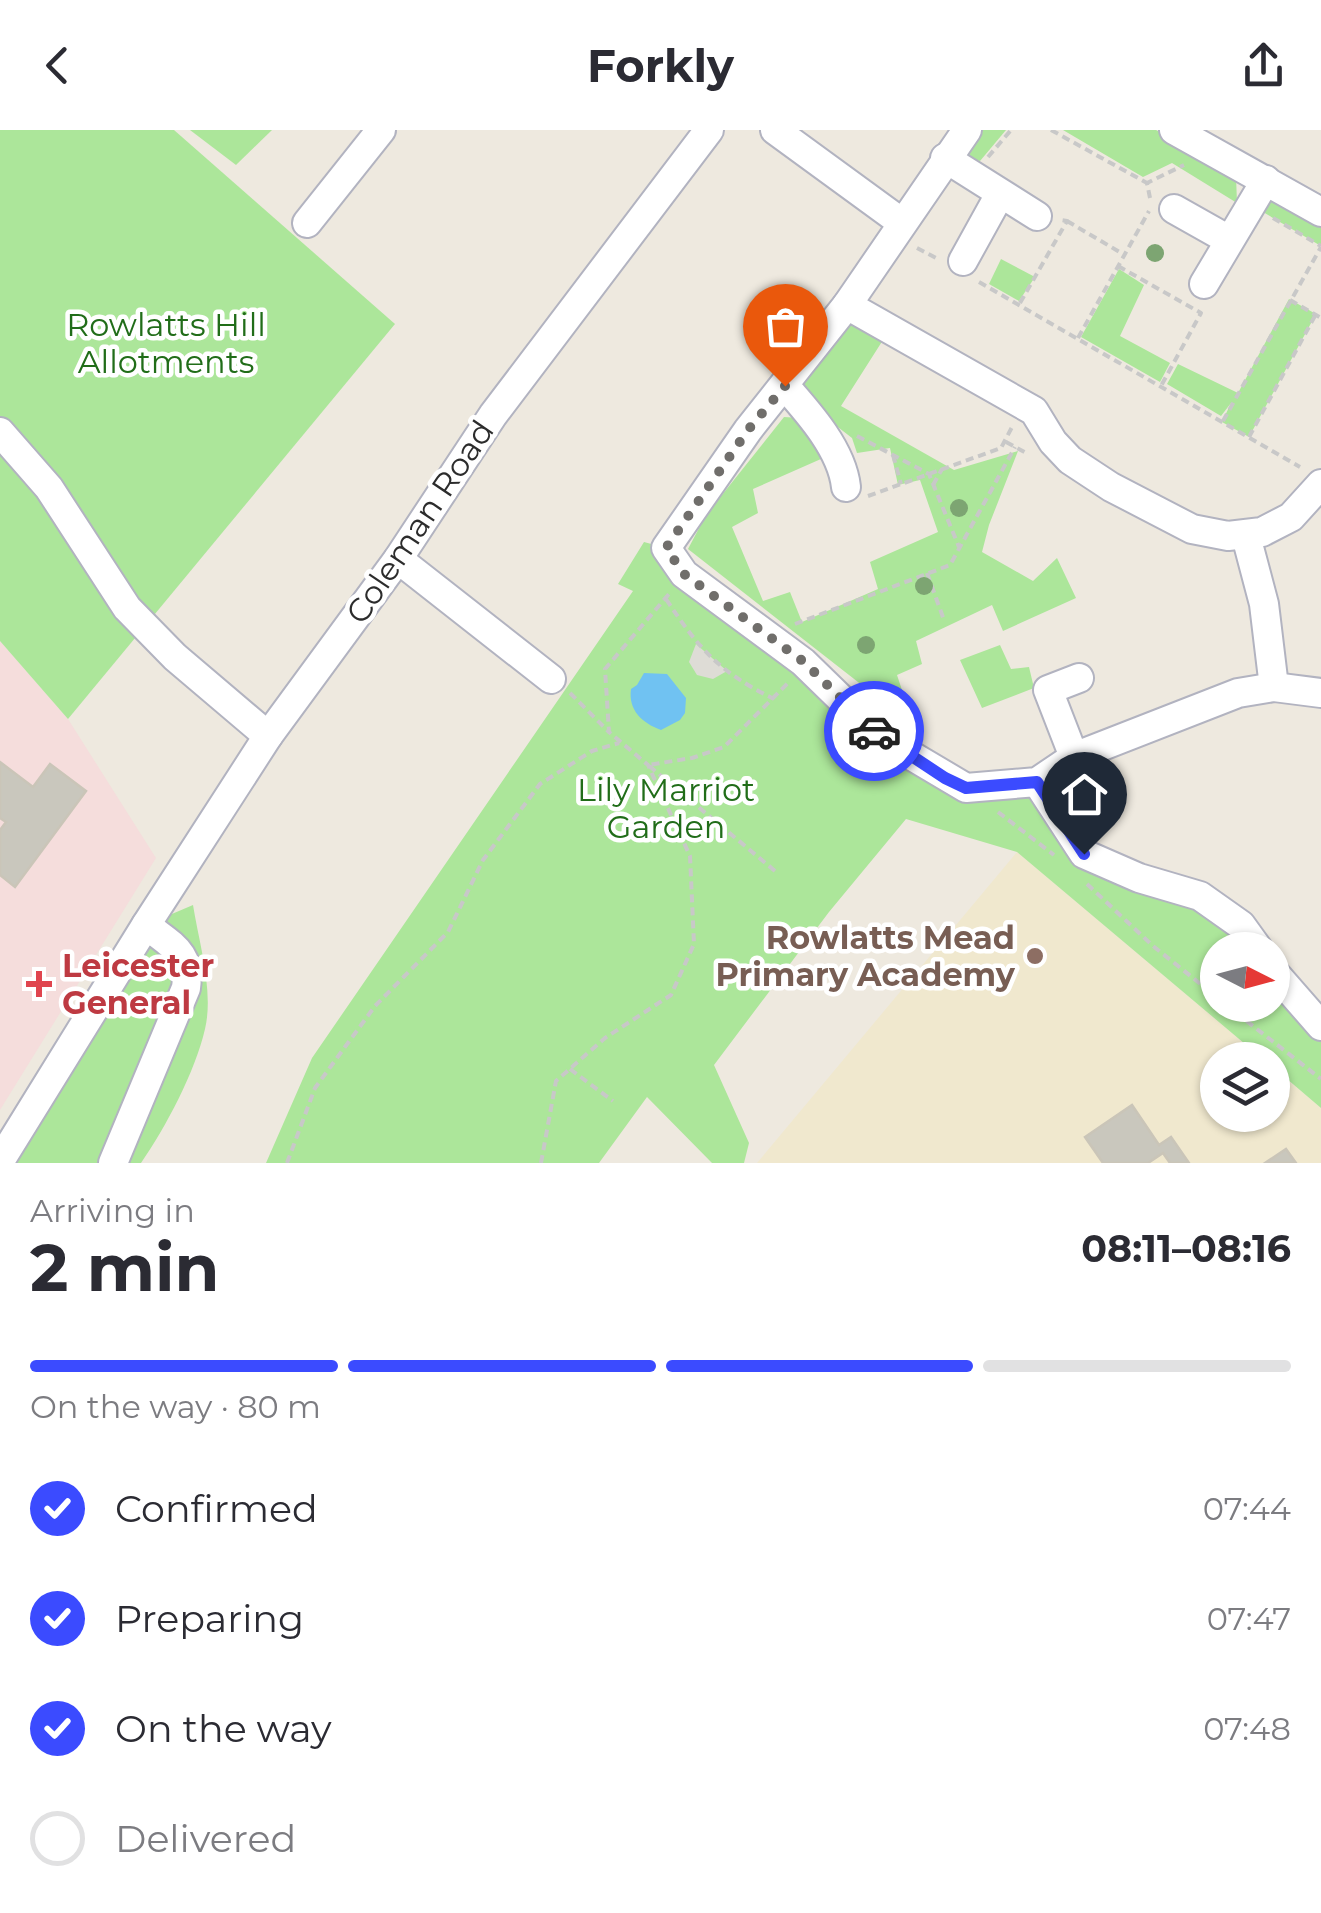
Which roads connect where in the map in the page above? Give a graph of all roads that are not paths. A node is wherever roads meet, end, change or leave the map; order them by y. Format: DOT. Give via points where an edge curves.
graph roads {
  1 [pos="381,130"];
  2 [pos="710,130"];
  3 [pos="775,130"];
  4 [pos="967,130"];
  5 [pos="1174,130"];
  6 [pos="945,158"];
  7 [pos="1266,180"];
  8 [pos="1000,194"];
  9 [pos="1174,208"];
  10 [pos="1321,212"];
  11 [pos="1037,216"];
  12 [pos="307,222"];
  13 [pos="902,222"];
  14 [pos="1229,240"];
  15 [pos="968,270"];
  16 [pos="1204,284"];
  17 [pos="848,306"];
  18 [pos="785,386"];
  19 [pos="0,432"];
  20 [pos="1314,477"];
  21 [pos="846,486"];
  22 [pos="1246,536"];
  23 [pos="398,560"];
  24 [pos="551,678"];
  25 [pos="1079,678"];
  26 [pos="1274,687"];
  27 [pos="1321,693"];
  28 [pos="268,736"];
  29 [pos="1074,758"];
  30 [pos="1037,782"];
  31 [pos="146,925"];
  32 [pos="1246,932"];
  33 [pos="1290,991"];
  34 [pos="1321,1026"];
  35 [pos="0,1161"];
  36 [pos="113,1163"];
  1 -- 12 [label="street"];
  2 -- 23 [label="street, Coleman Road" via="493,415"];
  3 -- 13 [label="street"];
  4 -- 6 [label="street"];
  5 -- 7 [label="street"];
  6 -- 8 [label="street"];
  6 -- 13 [label="street"];
  7 -- 10 [label="street"];
  7 -- 14 [label="street"];
  8 -- 11 [label="street"];
  8 -- 15 [label="street"];
  9 -- 14 [label="street"];
  13 -- 17 [label="street"];
  14 -- 16 [label="street"];
  17 -- 18 [label="street"];
  17 -- 22 [label="street" via="1034,411 1070,460 1111,487 1192,529"];
  18 -- 21 [label="street" via="837,458"];
  18 -- 30 [label="street" via="666,548 684,574 769,634 880,737 966,788"];
  19 -- 28 [label="street" via="50,488 127,608"];
  20 -- 22 [label="street" via="1290,517"];
  22 -- 26 [label="street" via="1264,604"];
  23 -- 24 [label="street"];
  23 -- 28 [label="street, Coleman Road"];
  25 -- 29 [label="street" via="1048,690"];
  26 -- 27 [label="street"];
  26 -- 29 [label="street" via="1238,694"];
  28 -- 31 [label="street, Coleman Road"];
  29 -- 30 [label="street"];
  30 -- 32 [label="street" via="1084,854 1200,896"];
  31 -- 35 [label="street, Coleman Road"];
  31 -- 36 [label="street" via="189,966 186,988"];
  33 -- 34 [label="street"];
}
